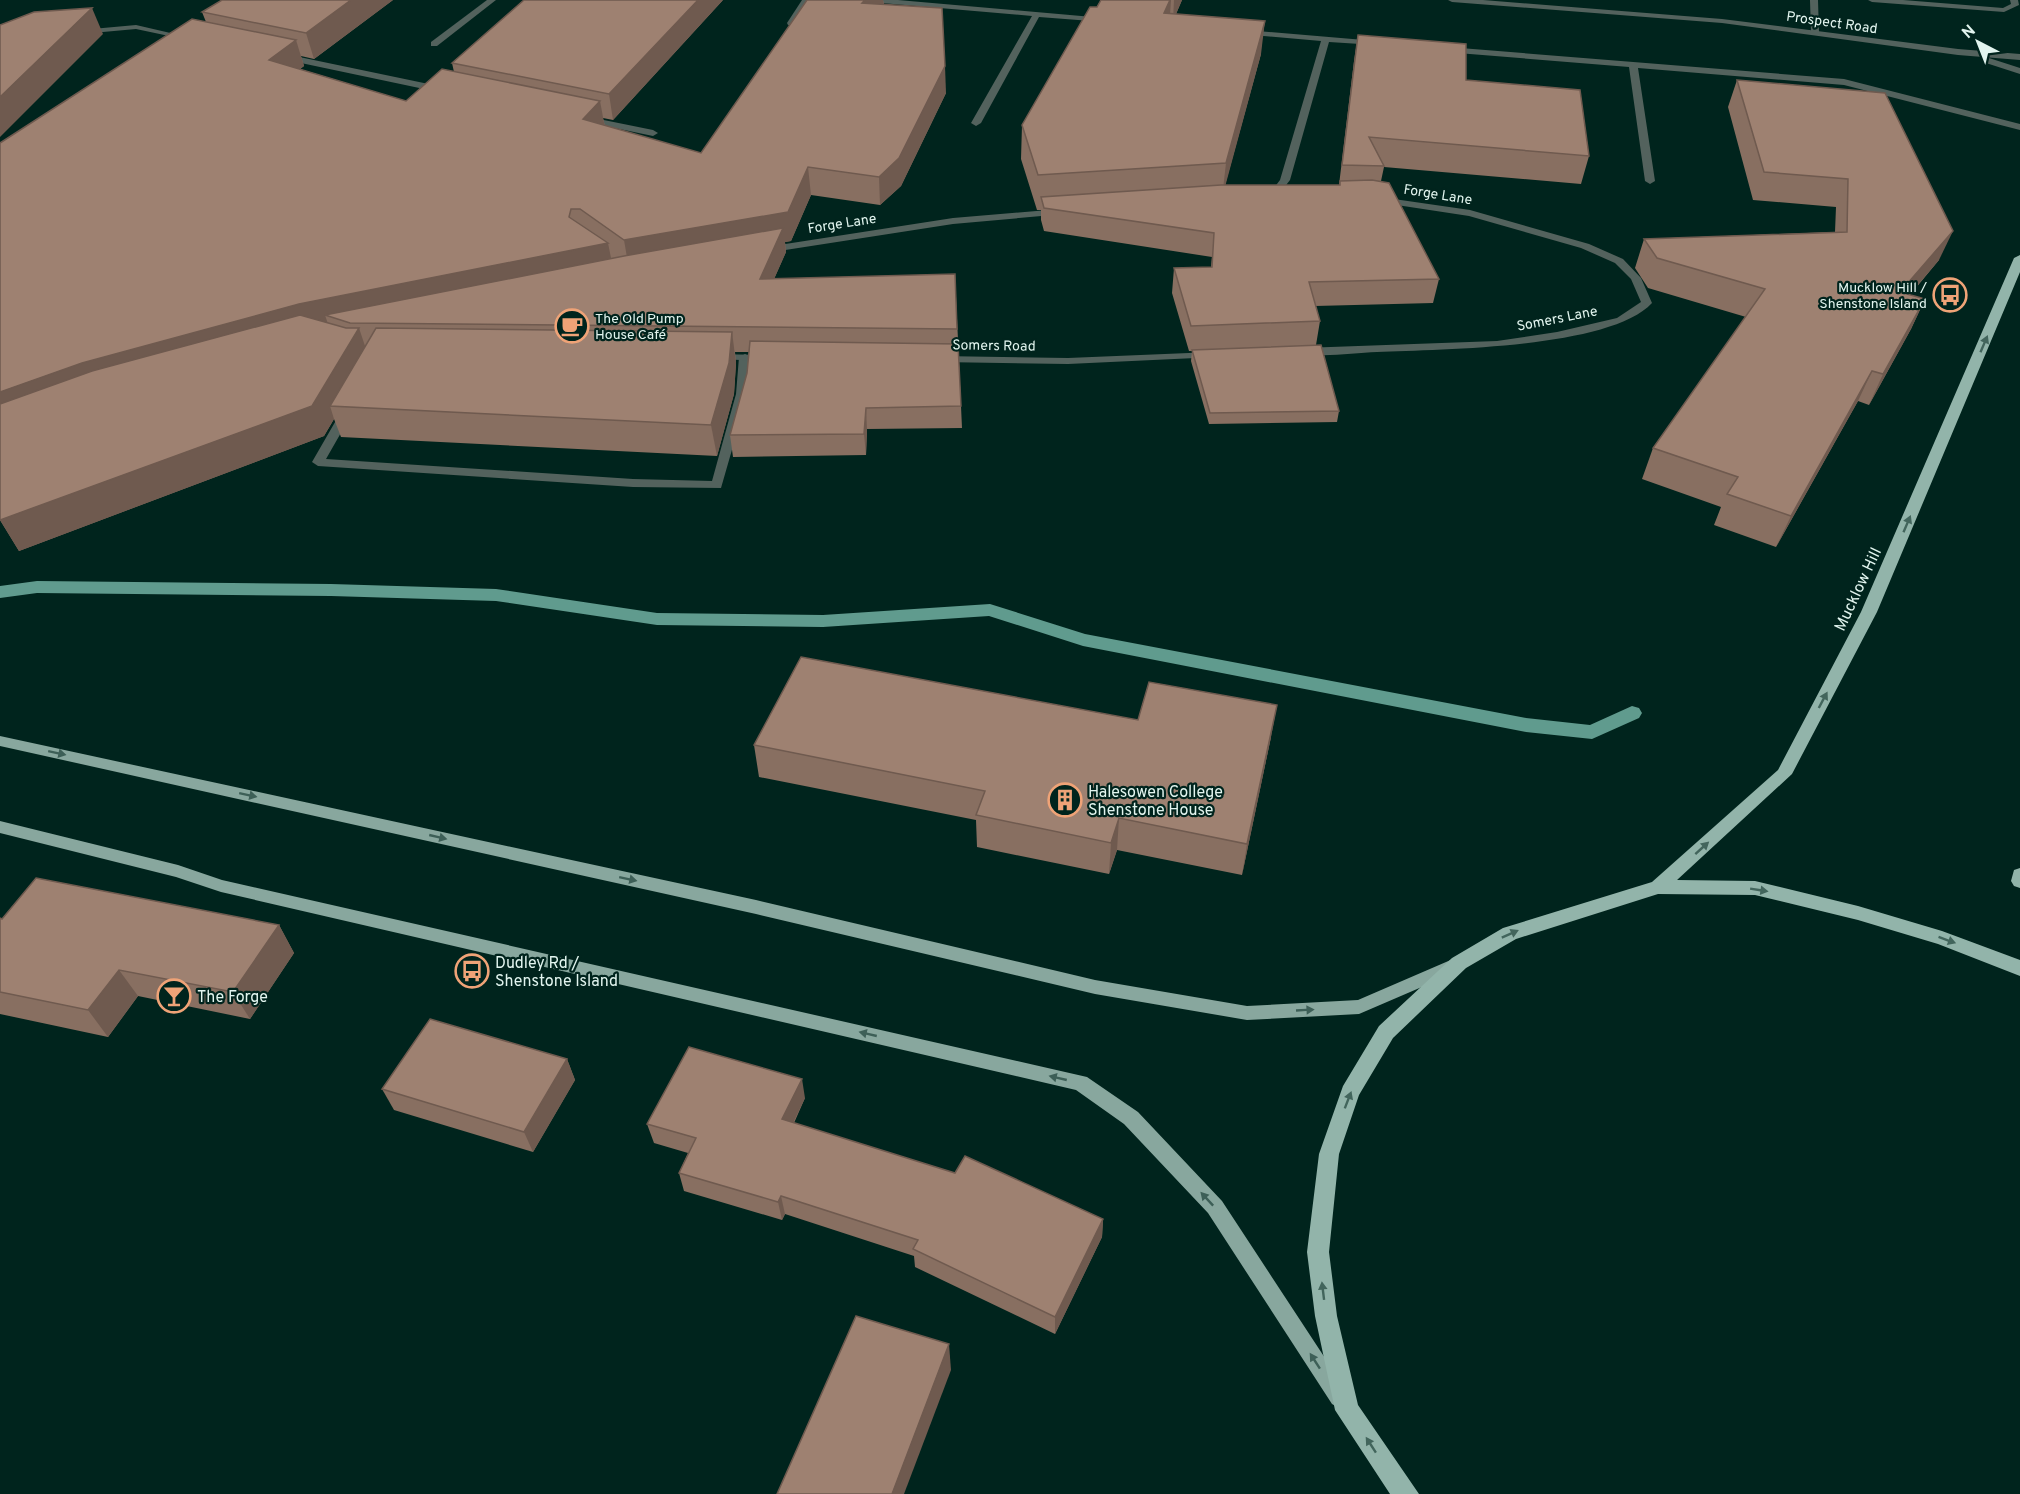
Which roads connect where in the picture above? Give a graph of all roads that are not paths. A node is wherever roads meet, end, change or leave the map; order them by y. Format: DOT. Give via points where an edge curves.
graph roads {
  1 [pos="492,0"];
  2 [pos="806,0"];
  3 [pos="870,0"];
  4 [pos="1452,0"];
  5 [pos="1814,0"];
  6 [pos="1872,0"];
  7 [pos="2014,0"];
  8 [pos="1037,14"];
  9 [pos="1118,21"];
  10 [pos="787,29"];
  11 [pos="1234,31"];
  12 [pos="67,33"];
  13 [pos="1815,33"];
  14 [pos="1326,39"];
  15 [pos="204,41"];
  16 [pos="434,44"];
  17 [pos="1385,44"];
  18 [pos="1432,48"];
  19 [pos="1958,52"];
  20 [pos="272,55"];
  21 [pos="2020,57"];
  22 [pos="1633,66"];
  23 [pos="2020,71"];
  24 [pos="455,92"];
  25 [pos="572,116"];
  26 [pos="976,123"];
  27 [pos="2020,127"];
  28 [pos="653,134"];
  29 [pos="1650,181"];
  30 [pos="1368,198"];
  31 [pos="1259,200"];
  32 [pos="1069,212"];
  33 [pos="751,253"];
  34 [pos="2020,258"];
  35 [pos="1621,320"];
  36 [pos="1295,352"];
  37 [pos="1223,354"];
  38 [pos="698,357"];
  39 [pos="745,357"];
  40 [pos="781,358"];
  41 [pos="925,359"];
  42 [pos="352,402"];
  43 [pos="0,741"];
  44 [pos="0,827"];
  45 [pos="2020,875"];
  46 [pos="2020,881"];
  47 [pos="1658,887"];
  48 [pos="1459,963"];
  49 [pos="2020,968"];
  50 [pos="1347,1410"];
  51 [pos="1398,1490"];
  1 -- 16 [label="street"];
  2 -- 10 [label="street"];
  3 -- 8 [label="street"];
  4 -- 13 [label="street, Prospect Road" via="1722,21"];
  5 -- 13 [label="street"];
  6 -- 7 [label="street" via="2004,10 2015,4"];
  8 -- 9 [label="street"];
  8 -- 26 [label="street"];
  11 -- 14 [label="street"];
  12 -- 15 [label="street" via="136,27"];
  13 -- 19 [label="street, Prospect Road"];
  14 -- 17 [label="street"];
  14 -- 31 [label="street" via="1285,180 1276,200"];
  18 -- 22 [label="street"];
  19 -- 21 [label="street, Prospect Road"];
  19 -- 23 [label="street, Prospect Road"];
  20 -- 24 [label="street"];
  22 -- 27 [label="street" via="1844,82"];
  22 -- 29 [label="street"];
  25 -- 28 [label="street"];
  30 -- 35 [label="street, Forge Lane" via="1470,213 1585,246 1619,261 1636,278 1647,303"];
  32 -- 33 [label="street, Forge Lane" via="953,221"];
  47 -- 34 [label="highway, Mucklow Hill, one-way" via="1785,774 1869,612"];
  35 -- 36 [label="street, Somers Lane" via="1497,344"];
  37 -- 41 [label="street, Somers Road" via="1068,361"];
  38 -- 39 [label="street"];
  39 -- 40 [label="street"];
  39 -- 42 [label="street" via="742,394 717,485 318,462"];
  43 -- 48 [label="main road, one-way" via="756,907 1095,987 1247,1013 1359,1007"];
  50 -- 44 [label="main road, one-way" via="1215,1207 1131,1118 1081,1083 221,886 178,871"];
  45 -- 46 [label="highway"];
  48 -- 47 [label="highway, one-way" via="1510,933"];
  47 -- 49 [label="highway, one-way" via="1755,888 1921,932"];
  50 -- 48 [label="highway, one-way" via="1326,1316 1318,1252 1329,1154 1350,1092 1386,1032"];
  51 -- 50 [label="highway, one-way"];
}
